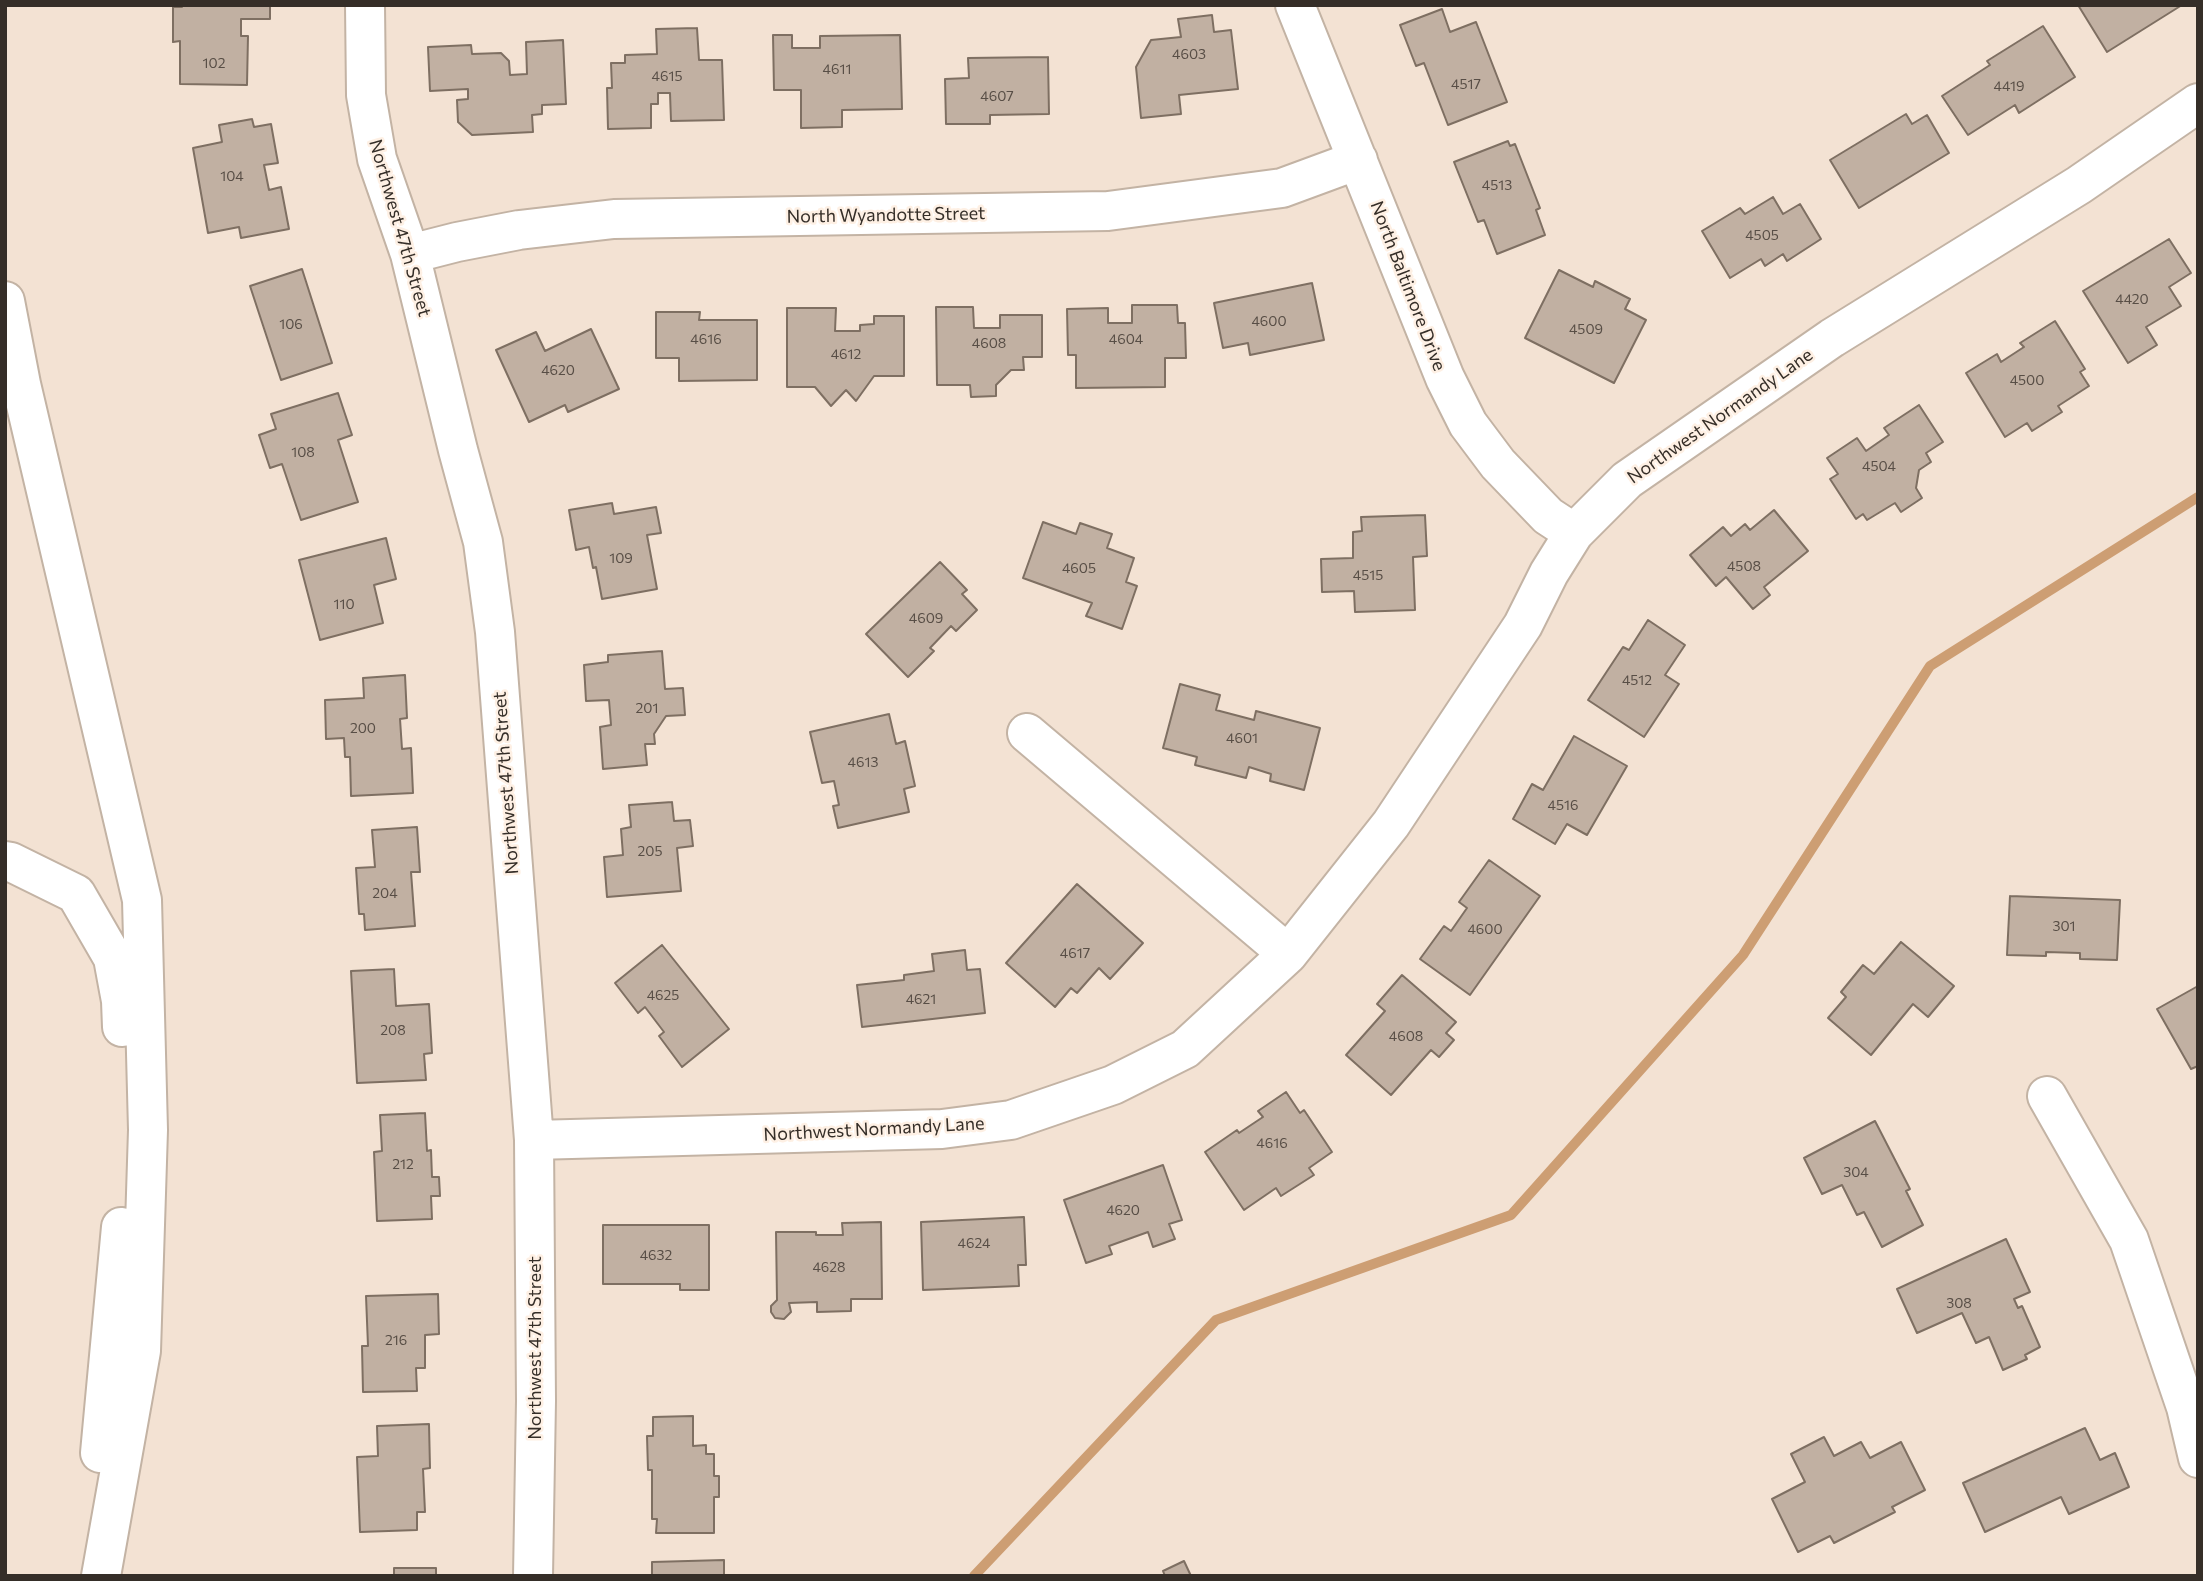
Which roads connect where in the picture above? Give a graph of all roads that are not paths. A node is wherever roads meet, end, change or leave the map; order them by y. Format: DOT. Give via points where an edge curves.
graph roads {
  1 [pos="365,5"];
  2 [pos="1295,5"];
  3 [pos="2198,103"];
  4 [pos="1359,159"];
  5 [pos="410,254"];
  6 [pos="5,301"];
  7 [pos="1574,533"];
  8 [pos="1027,733"];
  9 [pos="5,861"];
  10 [pos="1287,954"];
  11 [pos="2047,1096"];
  12 [pos="534,1140"];
  13 [pos="2198,1458"];
  14 [pos="76,1576"];
  15 [pos="101,1576"];
  16 [pos="533,1576"];
  1 -- 5 [label="main road, Northwest 47th Street" via="366,95 377,159"];
  2 -- 4 [label="main road, North Baltimore Drive"];
  3 -- 7 [label="main road, Northwest Normandy Lane" via="2079,185 1782,371 1627,480"];
  4 -- 5 [label="main road, North Wyandotte Street" via="1282,188 1108,211 614,219 519,230"];
  4 -- 7 [label="main road, North Baltimore Drive" via="1445,379 1468,424 1498,464 1548,516"];
  5 -- 12 [label="main road, Northwest 47th Street" via="483,542 495,632"];
  6 -- 15 [label="main road" via="142,900 148,1130 141,1350"];
  7 -- 10 [label="main road, Northwest Normandy Lane" via="1523,625 1391,824"];
  8 -- 10 [label="main road"];
  9 -- 14 [label="main road" via="76,894 113,958 121,1001 122,1217 99,1459"];
  10 -- 12 [label="main road, Northwest Normandy Lane" via="1185,1049 1114,1085 1011,1120 942,1129"];
  11 -- 13 [label="main road" via="2129,1240 2186,1407"];
  12 -- 16 [label="main road, Northwest 47th Street"];
}
